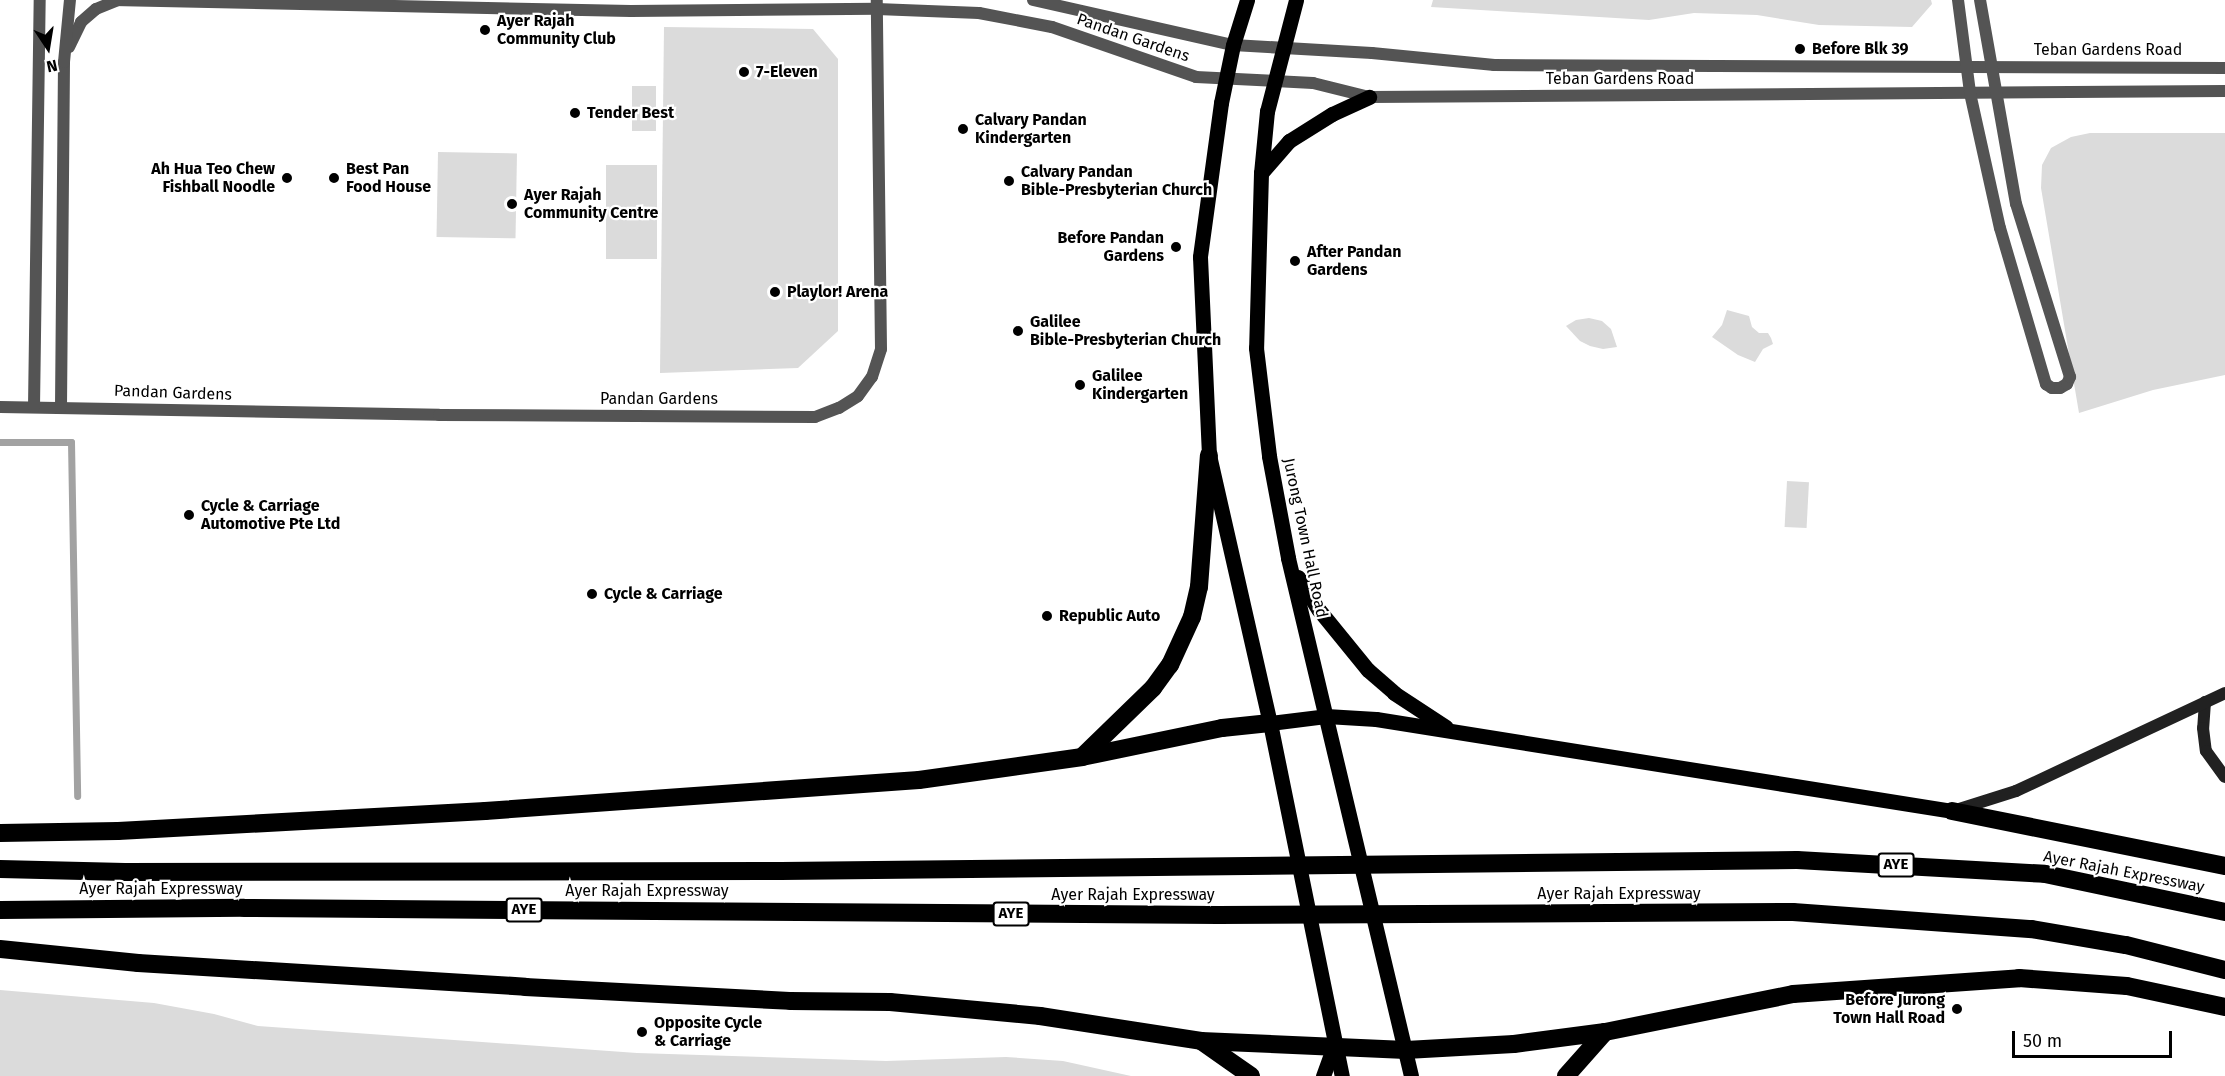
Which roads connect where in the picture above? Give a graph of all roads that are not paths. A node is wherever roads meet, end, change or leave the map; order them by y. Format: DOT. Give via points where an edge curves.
graph roads {
  1 [pos="40,0"];
  2 [pos="70,0"];
  3 [pos="113,0"];
  4 [pos="118,0"];
  5 [pos="1033,0"];
  6 [pos="1247,0"];
  7 [pos="1296,0"];
  8 [pos="1958,0"];
  9 [pos="1980,0"];
  10 [pos="877,4"];
  11 [pos="1233,45"];
  12 [pos="1281,49"];
  13 [pos="64,62"];
  14 [pos="1991,66"];
  15 [pos="1967,67"];
  16 [pos="2225,68"];
  17 [pos="1226,79"];
  18 [pos="1273,82"];
  19 [pos="2225,91"];
  20 [pos="1970,93"];
  21 [pos="1996,93"];
  22 [pos="1369,97"];
  23 [pos="1261,173"];
  24 [pos="0,407"];
  25 [pos="34,407"];
  26 [pos="61,407"];
  27 [pos="1209,455"];
  28 [pos="1288,558"];
  29 [pos="2225,693"];
  30 [pos="2205,702"];
  31 [pos="1326,716"];
  32 [pos="1270,723"];
  33 [pos="1450,731"];
  34 [pos="1082,758"];
  35 [pos="2225,777"];
  36 [pos="1952,811"];
  37 [pos="0,833"];
  38 [pos="2225,866"];
  39 [pos="0,869"];
  40 [pos="0,910"];
  41 [pos="2225,912"];
  42 [pos="0,949"];
  43 [pos="2225,970"];
  44 [pos="2225,1007"];
  45 [pos="1605,1032"];
  46 [pos="1201,1041"];
  47 [pos="1334,1046"];
  48 [pos="1406,1050"];
  49 [pos="1251,1076"];
  50 [pos="1323,1076"];
  51 [pos="1342,1076"];
  52 [pos="1411,1076"];
  53 [pos="1566,1076"];
  1 -- 25 [label="street"];
  2 -- 13 [label="street"];
  3 -- 4 [label="street, Pandan Gardens"];
  4 -- 10 [label="street, Pandan Gardens" via="631,11"];
  4 -- 13 [label="street" via="96,9 81,22"];
  5 -- 11 [label="street, Pandan Gardens"];
  6 -- 11 [label="main road"];
  7 -- 12 [label="main road, Jurong Town Hall Road"];
  8 -- 15 [label="street"];
  9 -- 14 [label="street"];
  10 -- 17 [label="street, Pandan Gardens" via="996,15 1052,27 1196,77"];
  10 -- 26 [label="street, Pandan Gardens" via="881,348 872,377 858,396 839,408 815,417"];
  11 -- 12 [label="street, Pandan Gardens"];
  11 -- 17 [label="main road"];
  12 -- 15 [label="street, Teban Gardens Road" via="1494,65"];
  12 -- 18 [label="main road, Jurong Town Hall Road"];
  13 -- 26 [label="street"];
  14 -- 15 [label="street, Teban Gardens Road"];
  14 -- 16 [label="street, Teban Gardens Road"];
  14 -- 21 [label="street"];
  15 -- 20 [label="street"];
  17 -- 18 [label="street, Pandan Gardens"];
  17 -- 27 [label="main road" via="1200,257"];
  18 -- 22 [label="street, Teban Gardens Road" via="1313,83"];
  18 -- 23 [label="main road, Jurong Town Hall Road"];
  19 -- 21 [label="street, Teban Gardens Road"];
  20 -- 21 [label="street, Teban Gardens Road"];
  20 -- 21 [label="street" via="2000,228 2046,384 2060,388 2070,377 2016,204"];
  20 -- 22 [label="street, Teban Gardens Road"];
  22 -- 23 [label="main road" via="1289,141"];
  23 -- 28 [label="main road, Jurong Town Hall Road" via="1256,348 1269,456"];
  24 -- 25 [label="street, Pandan Gardens"];
  25 -- 26 [label="street, Pandan Gardens"];
  27 -- 32 [label="main road"];
  27 -- 34 [label="highway" via="1199,587 1192,617 1170,665 1153,688"];
  28 -- 31 [label="main road, Jurong Town Hall Road"];
  28 -- 33 [label="main road" via="1319,610 1368,670"];
  29 -- 30 [label="street"];
  30 -- 35 [label="street" via="2206,751"];
  30 -- 36 [label="street" via="2016,790"];
  31 -- 32 [label="main road"];
  31 -- 33 [label="main road" via="1376,719"];
  31 -- 48 [label="main road, Jurong Town Hall Road"];
  32 -- 34 [label="highway" via="1222,728"];
  32 -- 47 [label="main road"];
  33 -- 36 [label="main road"];
  34 -- 37 [label="highway" via="919,780 703,795 118,831"];
  36 -- 38 [label="highway"];
  39 -- 41 [label="highway, Ayer Rajah Expressway / AYE" via="781,871 1797,860 2055,876"];
  40 -- 43 [label="highway, Ayer Rajah Expressway / AYE" via="256,908 1218,915 1793,912 2032,929 2126,945"];
  42 -- 46 [label="highway" via="138,963 614,992 890,1002 1040,1016"];
  44 -- 45 [label="highway" via="2127,986 2019,978 1793,994"];
  45 -- 48 [label="highway" via="1514,1044"];
  45 -- 53 [label="highway"];
  46 -- 47 [label="highway"];
  46 -- 49 [label="highway"];
  47 -- 48 [label="highway"];
  47 -- 50 [label="main road"];
  47 -- 51 [label="main road"];
  48 -- 52 [label="main road, Jurong Town Hall Road"];
}
